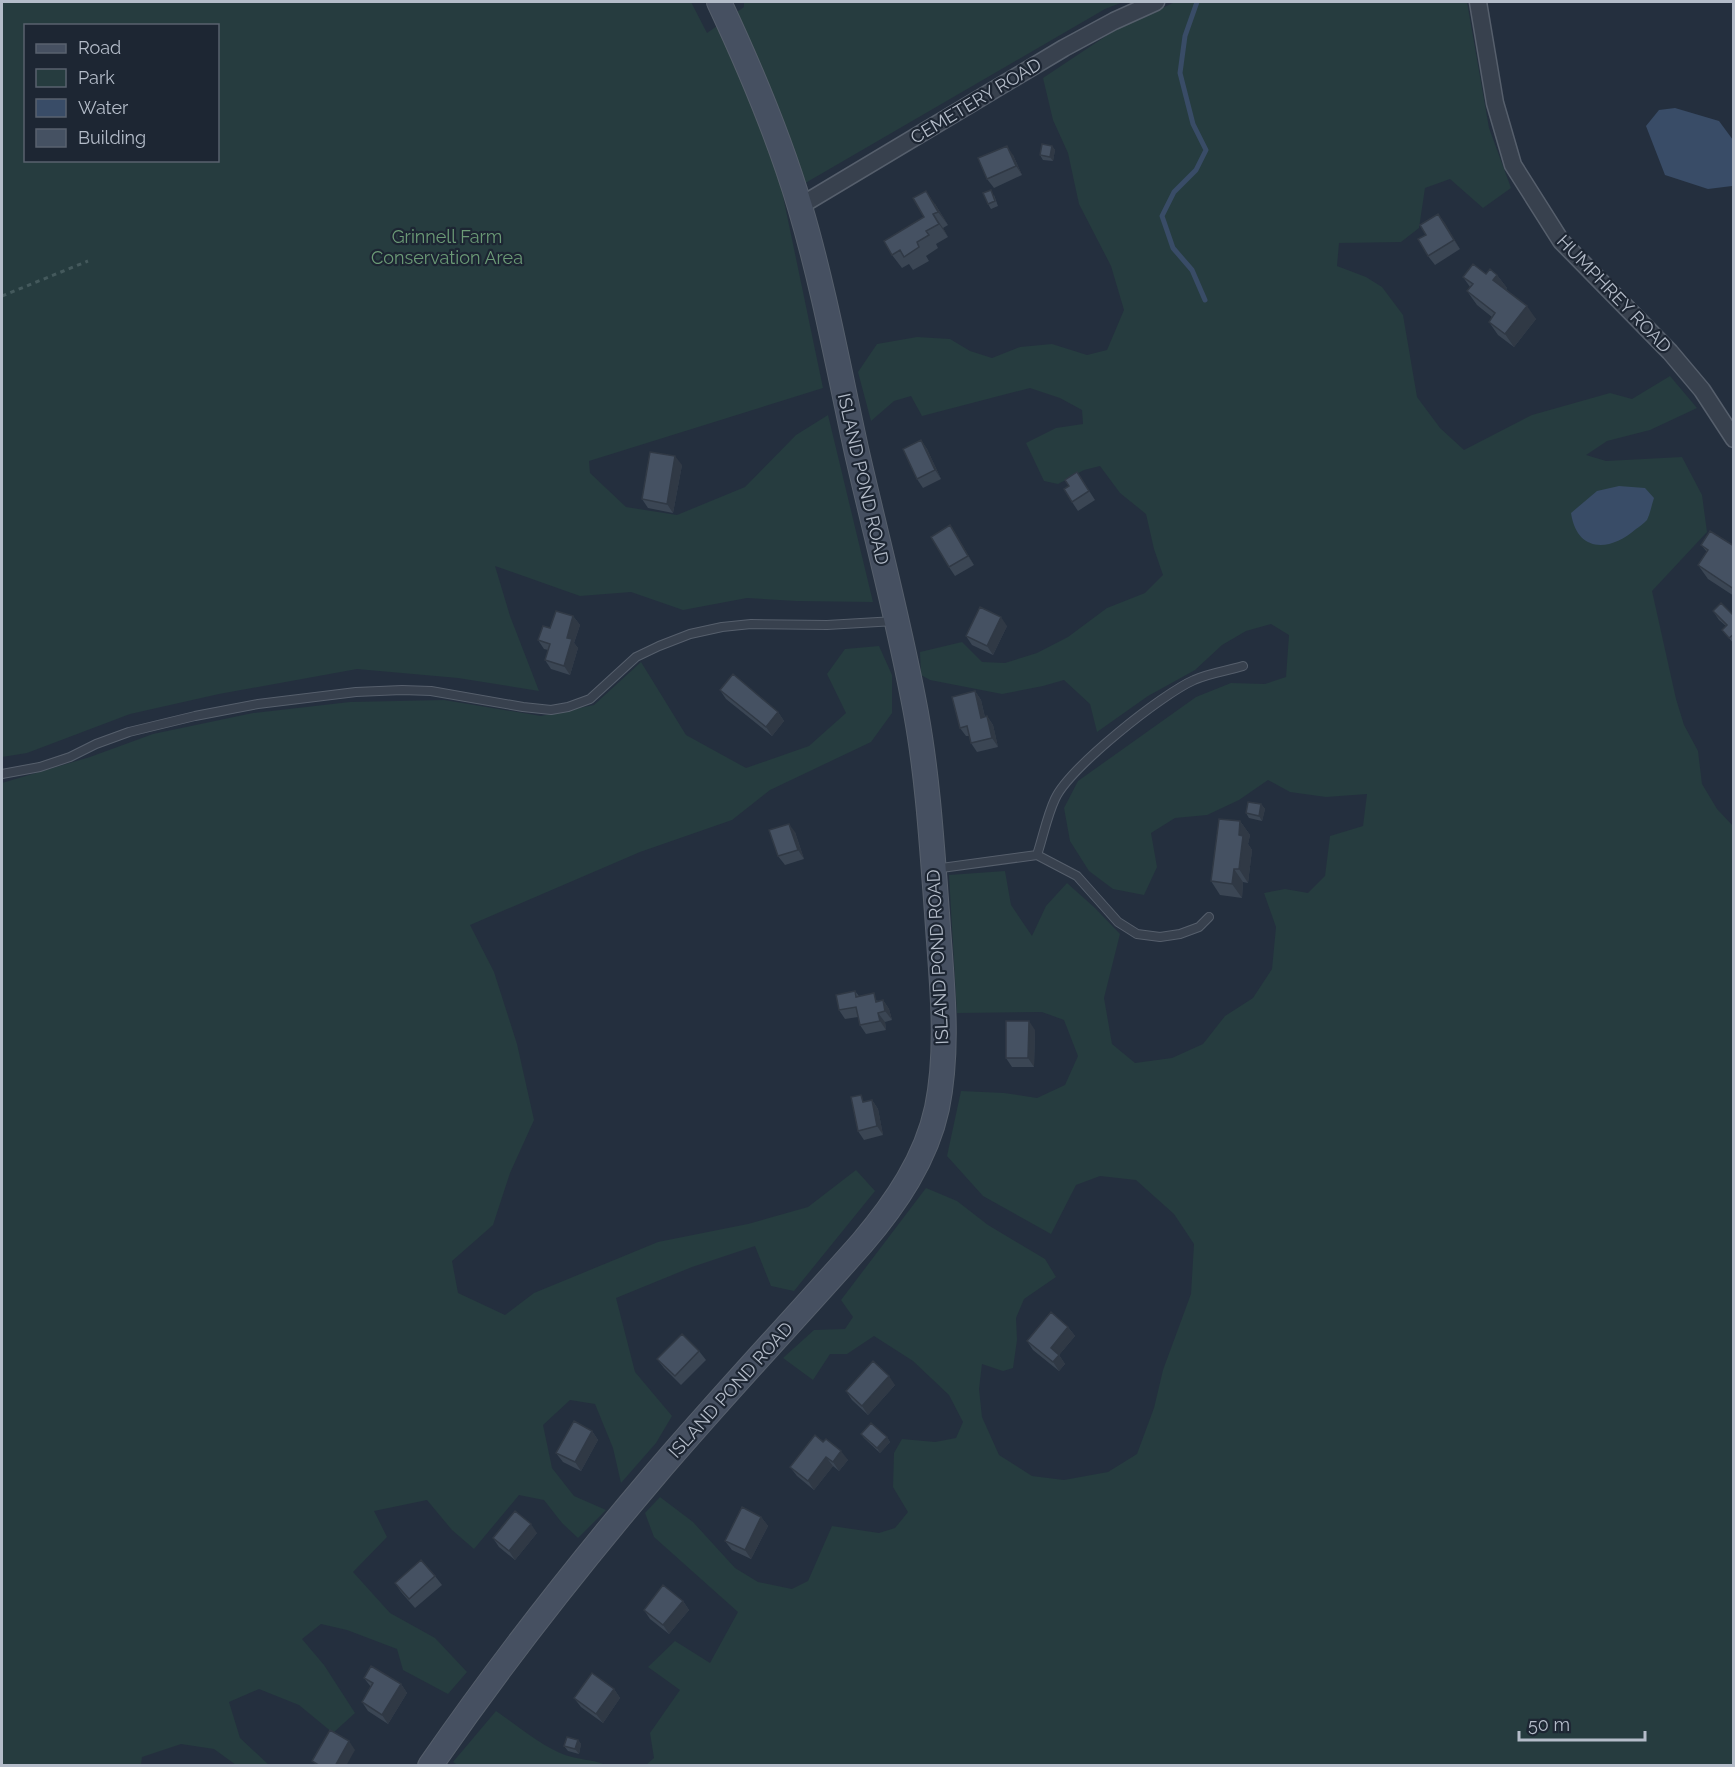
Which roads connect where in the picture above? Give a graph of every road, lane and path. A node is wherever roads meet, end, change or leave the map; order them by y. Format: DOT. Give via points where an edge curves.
graph roads {
  1 [pos="719,2"];
  2 [pos="1156,2"];
  3 [pos="1478,2"];
  4 [pos="800,206"];
  5 [pos="88,261"];
  6 [pos="2,296"];
  7 [pos="1734,439"];
  8 [pos="896,621"];
  9 [pos="1243,666"];
  10 [pos="2,774"];
  11 [pos="1037,855"];
  12 [pos="934,869"];
  13 [pos="1209,917"];
  14 [pos="430,1766"];
  1 -- 4 [label="street, ISLAND POND ROAD" via="748,64"];
  2 -- 4 [label="street, CEMETERY ROAD" via="1064,48"];
  3 -- 7 [label="street, HUMPHREY ROAD" via="1495,103 1513,165 1561,241 1670,352 1702,390"];
  4 -- 8 [label="street, ISLAND POND ROAD"];
  5 -- 6 [label="path"];
  8 -- 10 [label="lane" via="751,624 690,634 636,657 590,699 551,710 402,690 268,702 129,732 40,767"];
  8 -- 12 [label="street, ISLAND POND ROAD" via="921,744"];
  9 -- 11 [label="lane" via="1195,680 1162,699 1098,751 1056,797"];
  11 -- 12 [label="lane"];
  11 -- 13 [label="lane" via="1077,876 1118,922 1137,934 1180,934 1199,927"];
  12 -- 14 [label="street, ISLAND POND ROAD" via="942,984 942,1071 933,1122 912,1174 870,1233 596,1545 498,1670"];
}
